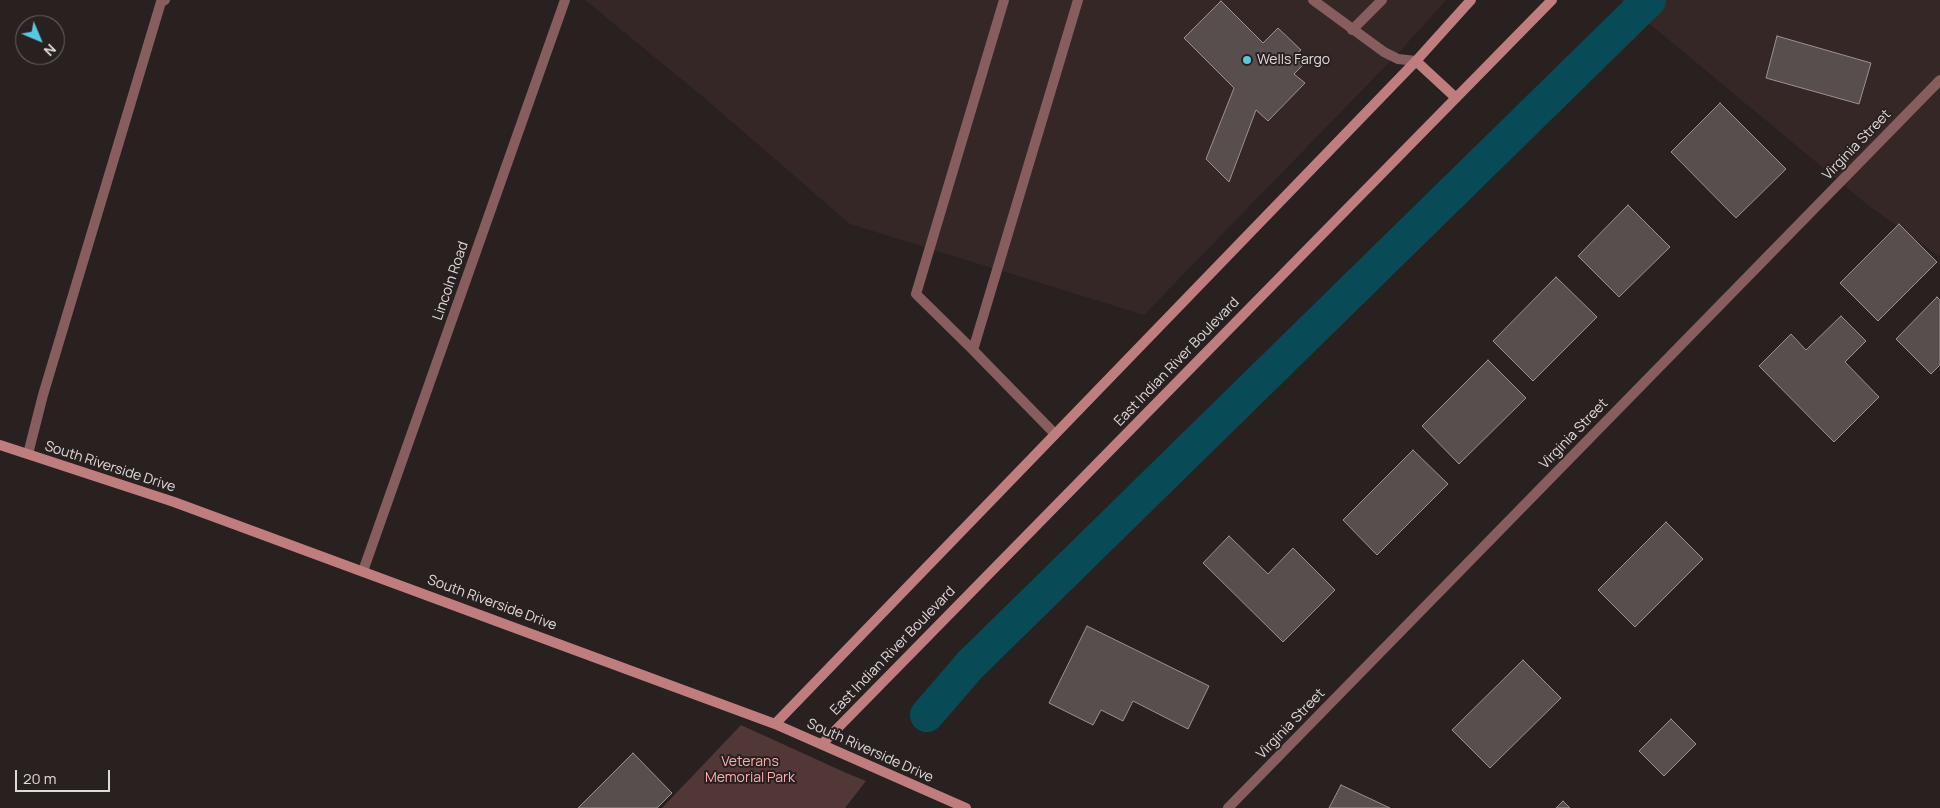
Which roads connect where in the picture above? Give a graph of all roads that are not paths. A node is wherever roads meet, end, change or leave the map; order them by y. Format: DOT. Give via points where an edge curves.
graph roads {
  1 [pos="165,0"];
  2 [pos="565,0"];
  3 [pos="1004,0"];
  4 [pos="1078,0"];
  5 [pos="1313,0"];
  6 [pos="1382,0"];
  7 [pos="1471,0"];
  8 [pos="1552,0"];
  9 [pos="1352,30"];
  10 [pos="1416,61"];
  11 [pos="1940,80"];
  12 [pos="1456,98"];
  13 [pos="973,350"];
  14 [pos="1055,434"];
  15 [pos="0,445"];
  16 [pos="28,454"];
  17 [pos="363,571"];
  18 [pos="775,724"];
  19 [pos="822,744"];
  20 [pos="966,808"];
  21 [pos="1228,808"];
  1 -- 16 [label="street" via="161,2"];
  2 -- 17 [label="street, Lincoln Road"];
  3 -- 13 [label="street" via="916,294"];
  4 -- 13 [label="street"];
  5 -- 9 [label="street"];
  6 -- 9 [label="street"];
  7 -- 10 [label="street"];
  8 -- 12 [label="street, East Indian River Boulevard"];
  9 -- 10 [label="street" via="1398,59"];
  10 -- 12 [label="street"];
  10 -- 14 [label="street"];
  11 -- 21 [label="street, Virginia Street"];
  12 -- 19 [label="street, East Indian River Boulevard"];
  13 -- 14 [label="street"];
  14 -- 18 [label="street"];
  15 -- 16 [label="street, South Riverside Drive"];
  16 -- 17 [label="street, South Riverside Drive" via="174,502"];
  17 -- 18 [label="street, South Riverside Drive"];
  18 -- 19 [label="street, South Riverside Drive"];
  19 -- 20 [label="street, South Riverside Drive"];
}
